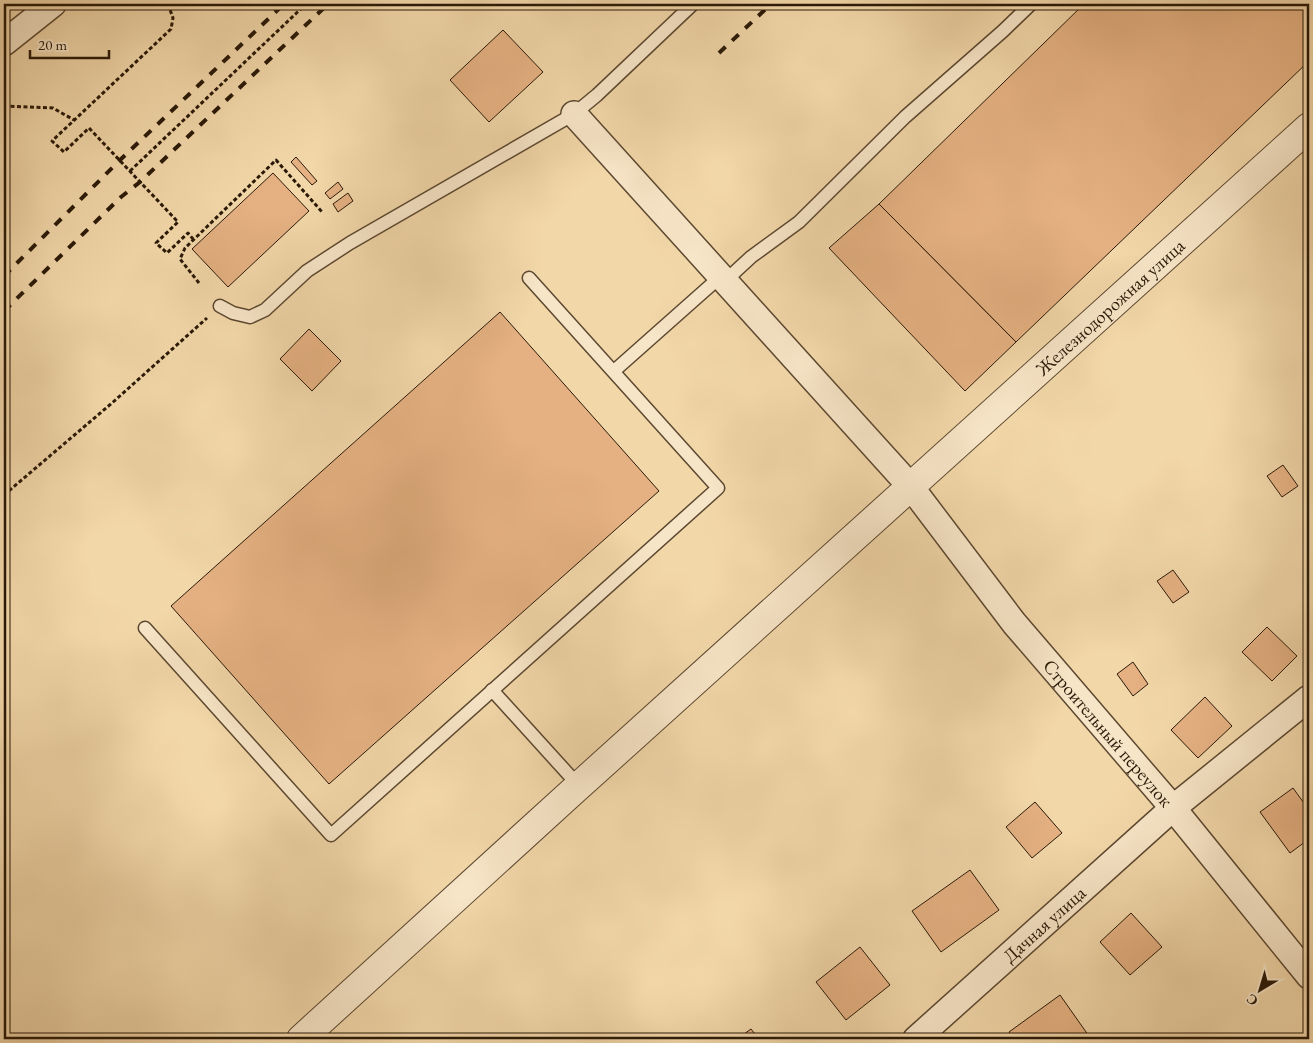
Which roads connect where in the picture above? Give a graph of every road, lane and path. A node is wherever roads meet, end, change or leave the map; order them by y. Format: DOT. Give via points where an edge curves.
graph roads {
  1 [pos="53,4"];
  2 [pos="168,4"];
  3 [pos="306,4"];
  4 [pos="692,4"];
  5 [pos="1031,4"];
  6 [pos="4,42"];
  7 [pos="4,106"];
  8 [pos="574,114"];
  9 [pos="74,120"];
  10 [pos="1309,126"];
  11 [pos="130,171"];
  12 [pos="323,213"];
  13 [pos="193,239"];
  14 [pos="529,278"];
  15 [pos="722,279"];
  16 [pos="199,283"];
  17 [pos="220,306"];
  18 [pos="614,372"];
  19 [pos="911,486"];
  20 [pos="4,495"];
  21 [pos="145,628"];
  22 [pos="492,690"];
  23 [pos="1309,698"];
  24 [pos="579,786"];
  25 [pos="1173,808"];
  26 [pos="1309,976"];
  27 [pos="301,1039"];
  28 [pos="916,1039"];
  1 -- 6 [label="street"];
  2 -- 9 [label="path" via="173,18 171,29"];
  3 -- 11 [label="path"];
  4 -- 8 [label="lane"];
  5 -- 15 [label="lane" via="905,117 799,222"];
  7 -- 9 [label="path" via="53,108"];
  8 -- 15 [label="street, Строительный переулок"];
  8 -- 17 [label="lane" via="350,243 307,272 265,310 250,317"];
  9 -- 11 [label="path" via="52,141 64,152 90,128"];
  10 -- 19 [label="street, Железнодорожная улица"];
  11 -- 13 [label="path" via="178,222 156,242 166,253 188,233"];
  12 -- 13 [label="path" via="276,160"];
  13 -- 16 [label="path" via="180,259"];
  14 -- 18 [label="lane"];
  15 -- 18 [label="lane"];
  15 -- 19 [label="street, Строительный переулок"];
  17 -- 20 [label="path"];
  18 -- 22 [label="lane" via="718,488"];
  19 -- 24 [label="street, Железнодорожная улица"];
  19 -- 25 [label="street, Строительный переулок" via="1014,623"];
  21 -- 22 [label="lane" via="331,835"];
  22 -- 24 [label="lane"];
  23 -- 25 [label="street, Дачная улица"];
  24 -- 27 [label="street, Железнодорожная улица"];
  25 -- 26 [label="street, Строительный переулок"];
  25 -- 28 [label="street, Дачная улица"];
}
